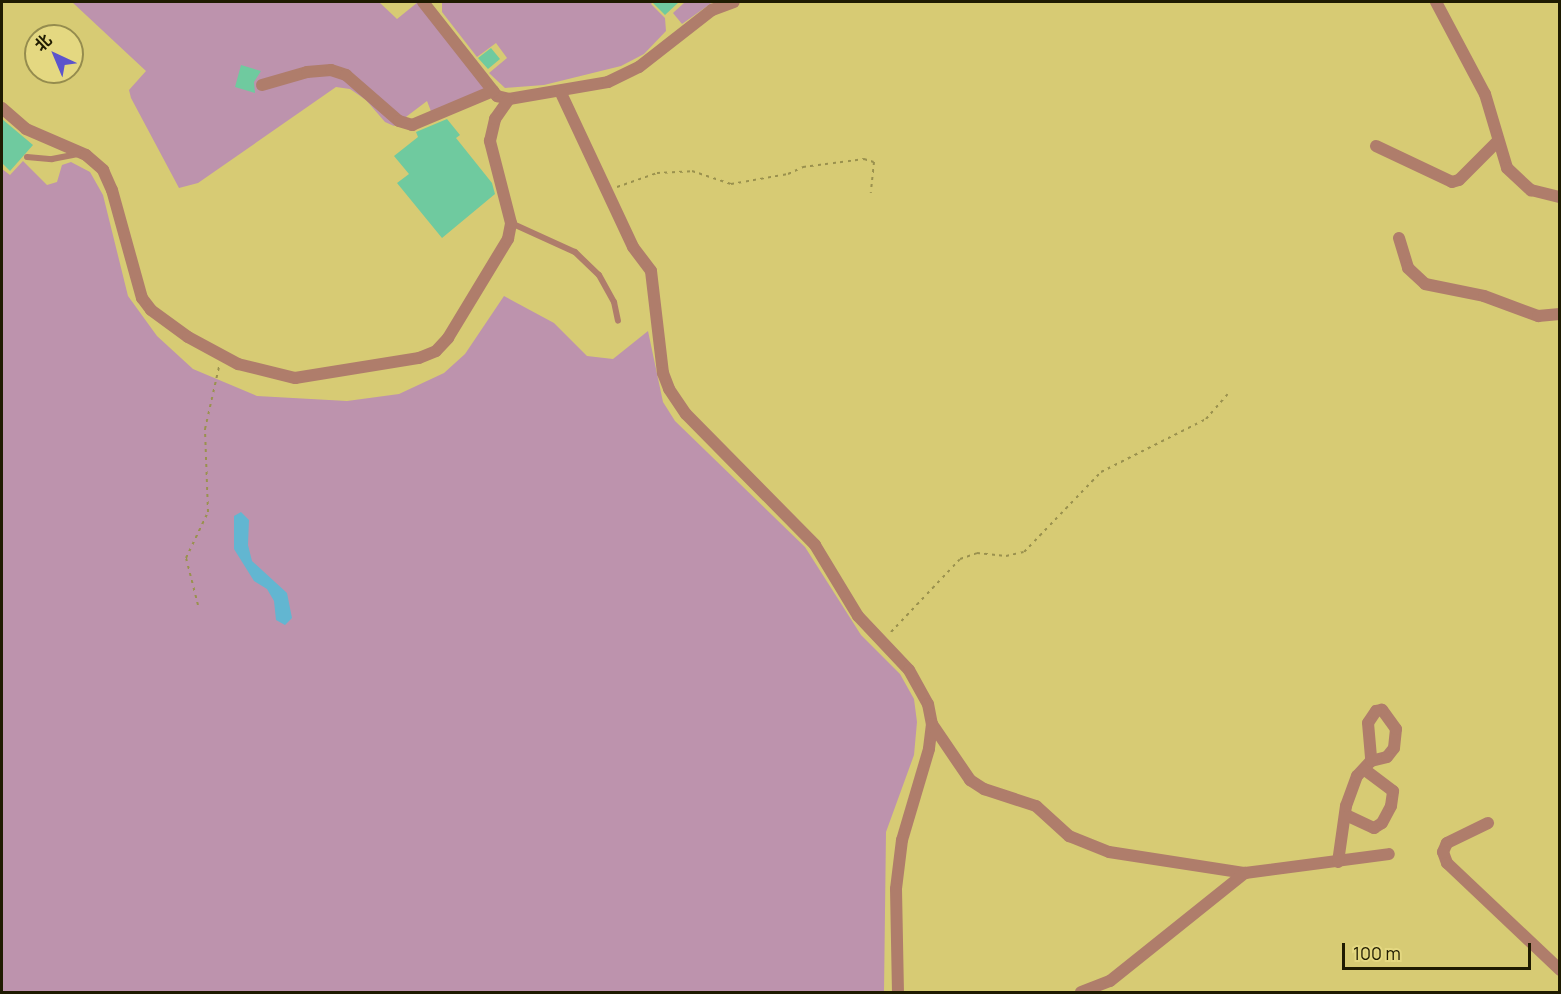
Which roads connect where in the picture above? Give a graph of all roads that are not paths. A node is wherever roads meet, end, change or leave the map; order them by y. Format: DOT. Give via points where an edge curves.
graph roads {
  1 [pos="423,2"];
  2 [pos="734,2"];
  3 [pos="1436,2"];
  4 [pos="262,85"];
  5 [pos="493,91"];
  6 [pos="560,91"];
  7 [pos="509,99"];
  8 [pos="2,108"];
  9 [pos="1498,141"];
  10 [pos="1376,146"];
  11 [pos="81,153"];
  12 [pos="27,157"];
  13 [pos="1560,197"];
  14 [pos="511,223"];
  15 [pos="1399,238"];
  16 [pos="1560,314"];
  17 [pos="618,321"];
  18 [pos="932,724"];
  19 [pos="1346,815"];
  20 [pos="1488,824"];
  21 [pos="1389,854"];
  22 [pos="1338,862"];
  23 [pos="1245,873"];
  24 [pos="1560,970"];
  25 [pos="898,993"];
  26 [pos="1081,993"];
  1 -- 5 [label="street"];
  2 -- 6 [label="street" via="712,10 639,67 608,82"];
  3 -- 9 [label="street" via="1485,94"];
  4 -- 5 [label="street" via="307,72 331,70 346,75 399,121 412,125"];
  5 -- 7 [label="street"];
  6 -- 7 [label="street"];
  6 -- 18 [label="street" via="633,247 651,271 663,373 669,389 686,414 815,545 858,616 920,688"];
  7 -- 14 [label="street" via="495,119 490,141"];
  8 -- 11 [label="street" via="26,129"];
  9 -- 10 [label="street" via="1459,180 1452,182"];
  9 -- 13 [label="street" via="1507,168 1516,179 1532,190"];
  11 -- 12 [label="lane" via="52,159"];
  11 -- 14 [label="street" via="103,170 112,190 142,298 165,321 238,364 295,378 418,358 435,351 448,338 508,239"];
  14 -- 17 [label="lane" via="575,252 599,275 614,302"];
  15 -- 16 [label="street" via="1408,268 1425,284 1484,296 1538,316"];
  18 -- 23 [label="street" via="970,780 984,789 1036,806 1083,843 1109,852"];
  18 -- 25 [label="street" via="902,840 896,889"];
  19 -- 19 [label="street" via="1357,776 1367,765 1393,791 1391,806 1382,824 1374,828"];
  19 -- 22 [label="street"];
  20 -- 24 [label="street" via="1447,843 1443,852 1447,863"];
  21 -- 22 [label="street"];
  22 -- 23 [label="street"];
  23 -- 26 [label="street" via="1110,981"];
}
